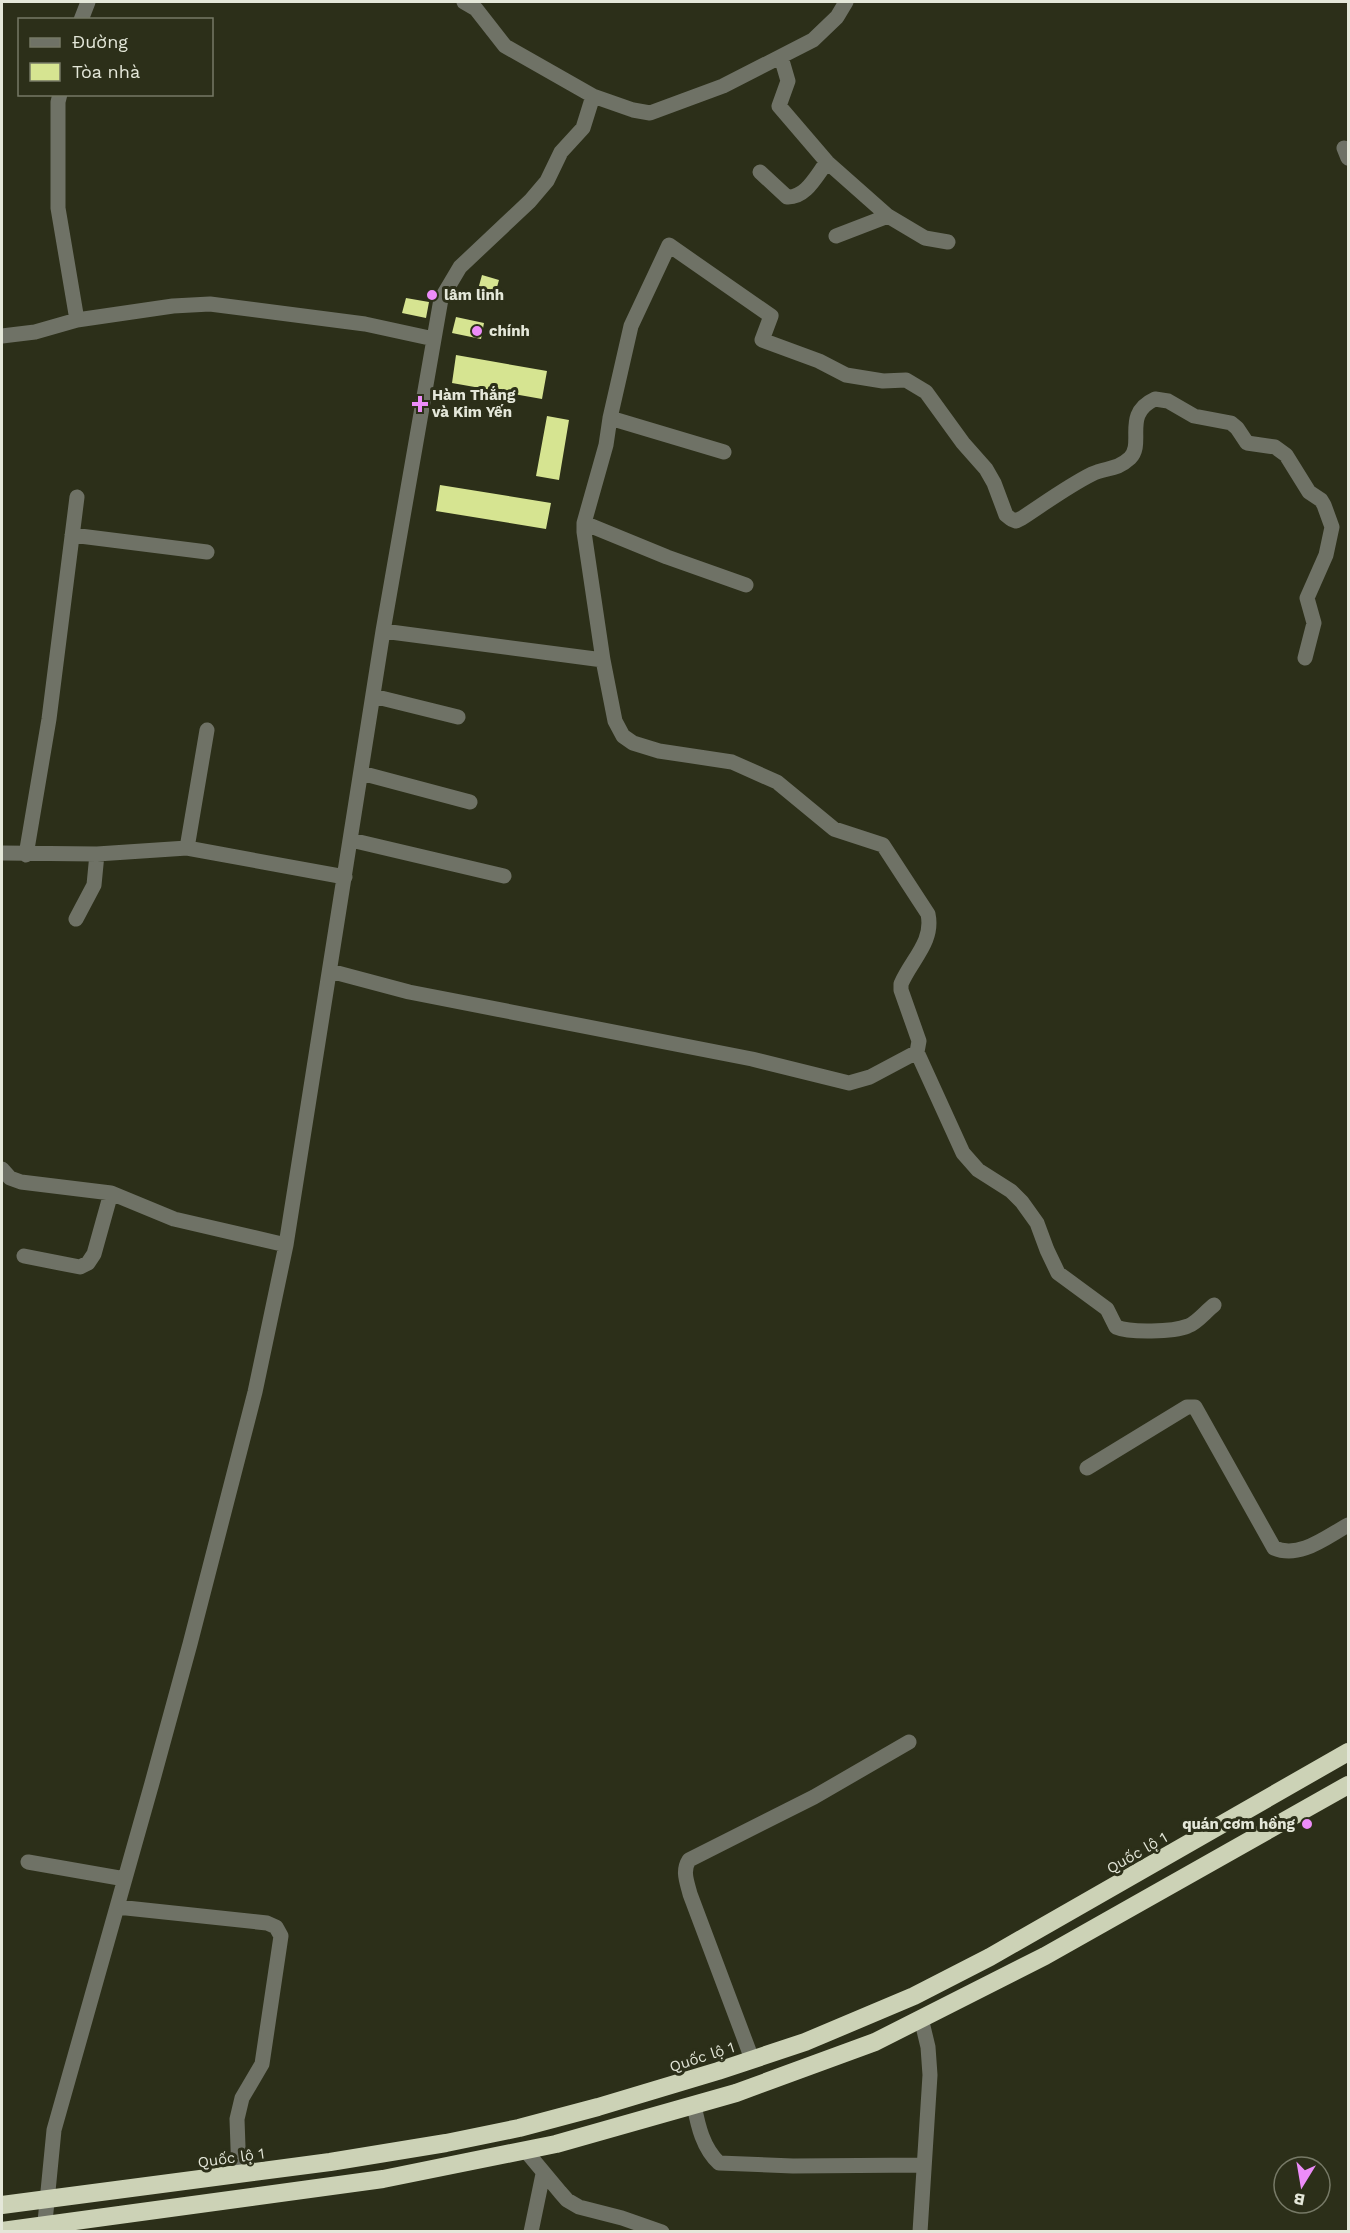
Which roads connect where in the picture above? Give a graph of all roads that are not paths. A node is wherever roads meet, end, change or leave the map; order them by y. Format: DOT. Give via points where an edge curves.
graph roads {
  1 [pos="88,2"];
  2 [pos="464,2"];
  3 [pos="846,2"];
  4 [pos="82,18"];
  5 [pos="781,57"];
  6 [pos="60,96"];
  7 [pos="592,96"];
  8 [pos="827,162"];
  9 [pos="760,172"];
  10 [pos="888,216"];
  11 [pos="836,236"];
  12 [pos="948,242"];
  13 [pos="77,320"];
  14 [pos="2,336"];
  15 [pos="434,339"];
  16 [pos="610,418"];
  17 [pos="724,452"];
  18 [pos="77,497"];
  19 [pos="584,523"];
  20 [pos="72,535"];
  21 [pos="207,552"];
  22 [pos="746,585"];
  23 [pos="383,631"];
  24 [pos="1305,658"];
  25 [pos="603,660"];
  26 [pos="373,696"];
  27 [pos="458,717"];
  28 [pos="207,730"];
  29 [pos="361,773"];
  30 [pos="470,802"];
  31 [pos="351,840"];
  32 [pos="187,848"];
  33 [pos="2,853"];
  34 [pos="97,854"];
  35 [pos="26,855"];
  36 [pos="504,876"];
  37 [pos="345,877"];
  38 [pos="76,919"];
  39 [pos="330,971"];
  40 [pos="917,1052"];
  41 [pos="2,1169"];
  42 [pos="111,1193"];
  43 [pos="286,1245"];
  44 [pos="24,1256"];
  45 [pos="1214,1305"];
  46 [pos="1087,1468"];
  47 [pos="1348,1525"];
  48 [pos="909,1742"];
  49 [pos="1348,1752"];
  50 [pos="1348,1785"];
  51 [pos="28,1862"];
  52 [pos="125,1879"];
  53 [pos="117,1907"];
  54 [pos="921,2018"];
  55 [pos="752,2060"];
  56 [pos="694,2105"];
  57 [pos="525,2150"];
  58 [pos="924,2165"];
  59 [pos="543,2174"];
  60 [pos="239,2175"];
  61 [pos="47,2200"];
  62 [pos="2,2205"];
  63 [pos="44,2229"];
  64 [pos="2,2231"];
  65 [pos="531,2232"];
  66 [pos="662,2232"];
  67 [pos="920,2232"];
  1 -- 4 [label="street"];
  2 -- 7 [label="street" via="480,13 505,46"];
  3 -- 5 [label="street" via="830,26"];
  5 -- 7 [label="street" via="657,112 633,110"];
  5 -- 8 [label="street" via="788,81 779,106"];
  6 -- 13 [label="street" via="58,208"];
  7 -- 15 [label="street" via="583,128 561,152 547,181 460,267 441,299"];
  8 -- 9 [label="street" via="795,197 787,197"];
  8 -- 10 [label="street"];
  10 -- 11 [label="street"];
  10 -- 12 [label="street" via="925,238"];
  13 -- 14 [label="street"];
  13 -- 15 [label="street" via="210,304 382,327"];
  15 -- 23 [label="street"];
  16 -- 17 [label="street"];
  16 -- 19 [label="street"];
  16 -- 24 [label="street" via="634,315 669,245 771,316 762,340 846,375 906,380 926,392 986,470 1006,514 1016,521 1092,474 1112,470 1132,457 1137,417 1142,408 1155,399 1168,401 1194,416 1231,423 1247,443 1275,447 1286,455 1309,492 1321,500 1332,527 1326,555 1307,598 1314,623"];
  18 -- 20 [label="street"];
  19 -- 22 [label="street"];
  19 -- 25 [label="street"];
  20 -- 21 [label="street"];
  20 -- 35 [label="street" via="49,719"];
  23 -- 25 [label="street"];
  23 -- 26 [label="street"];
  25 -- 40 [label="street" via="615,721 623,736 659,751 739,765 777,782 834,829 883,845 930,922 927,938 901,984 919,1041"];
  26 -- 27 [label="street"];
  26 -- 29 [label="street"];
  28 -- 32 [label="street"];
  29 -- 30 [label="street"];
  29 -- 31 [label="street"];
  31 -- 36 [label="street"];
  31 -- 37 [label="street"];
  32 -- 34 [label="street"];
  32 -- 37 [label="street"];
  33 -- 35 [label="street"];
  34 -- 35 [label="street"];
  34 -- 38 [label="street" via="93,885"];
  37 -- 39 [label="street"];
  39 -- 40 [label="street" via="409,992 752,1059 849,1083 870,1077"];
  39 -- 43 [label="street"];
  40 -- 45 [label="street" via="963,1153 972,1165 1022,1202 1037,1223 1058,1273 1107,1309 1116,1327 1147,1332 1188,1326"];
  41 -- 42 [label="street" via="21,1182"];
  42 -- 43 [label="street" via="174,1219"];
  42 -- 44 [label="street" via="88,1263 80,1267"];
  43 -- 52 [label="street" via="255,1392"];
  46 -- 47 [label="street" via="1187,1407 1196,1407 1274,1548 1285,1553 1305,1548"];
  48 -- 55 [label="street" via="686,1865 690,1894"];
  49 -- 55 [label="highway, Quốc lộ 1" via="980,1962 863,2018"];
  50 -- 54 [label="highway" via="1045,1956"];
  51 -- 52 [label="street"];
  52 -- 53 [label="street"];
  53 -- 60 [label="street" via="267,1923 281,1936 262,2064 242,2098 237,2119"];
  53 -- 61 [label="street" via="54,2130"];
  54 -- 56 [label="highway" via="875,2042"];
  54 -- 58 [label="street" via="929,2059"];
  55 -- 60 [label="highway, Quốc lộ 1" via="598,2107 476,2138"];
  56 -- 57 [label="highway"];
  56 -- 58 [label="street" via="709,2153 719,2163"];
  57 -- 59 [label="street"];
  57 -- 63 [label="highway" via="383,2179"];
  58 -- 67 [label="street"];
  59 -- 65 [label="street"];
  59 -- 66 [label="street" via="579,2207"];
  60 -- 61 [label="highway, Quốc lộ 1"];
  61 -- 62 [label="highway, Quốc lộ 1"];
  61 -- 63 [label="street"];
  63 -- 64 [label="highway"];
}
